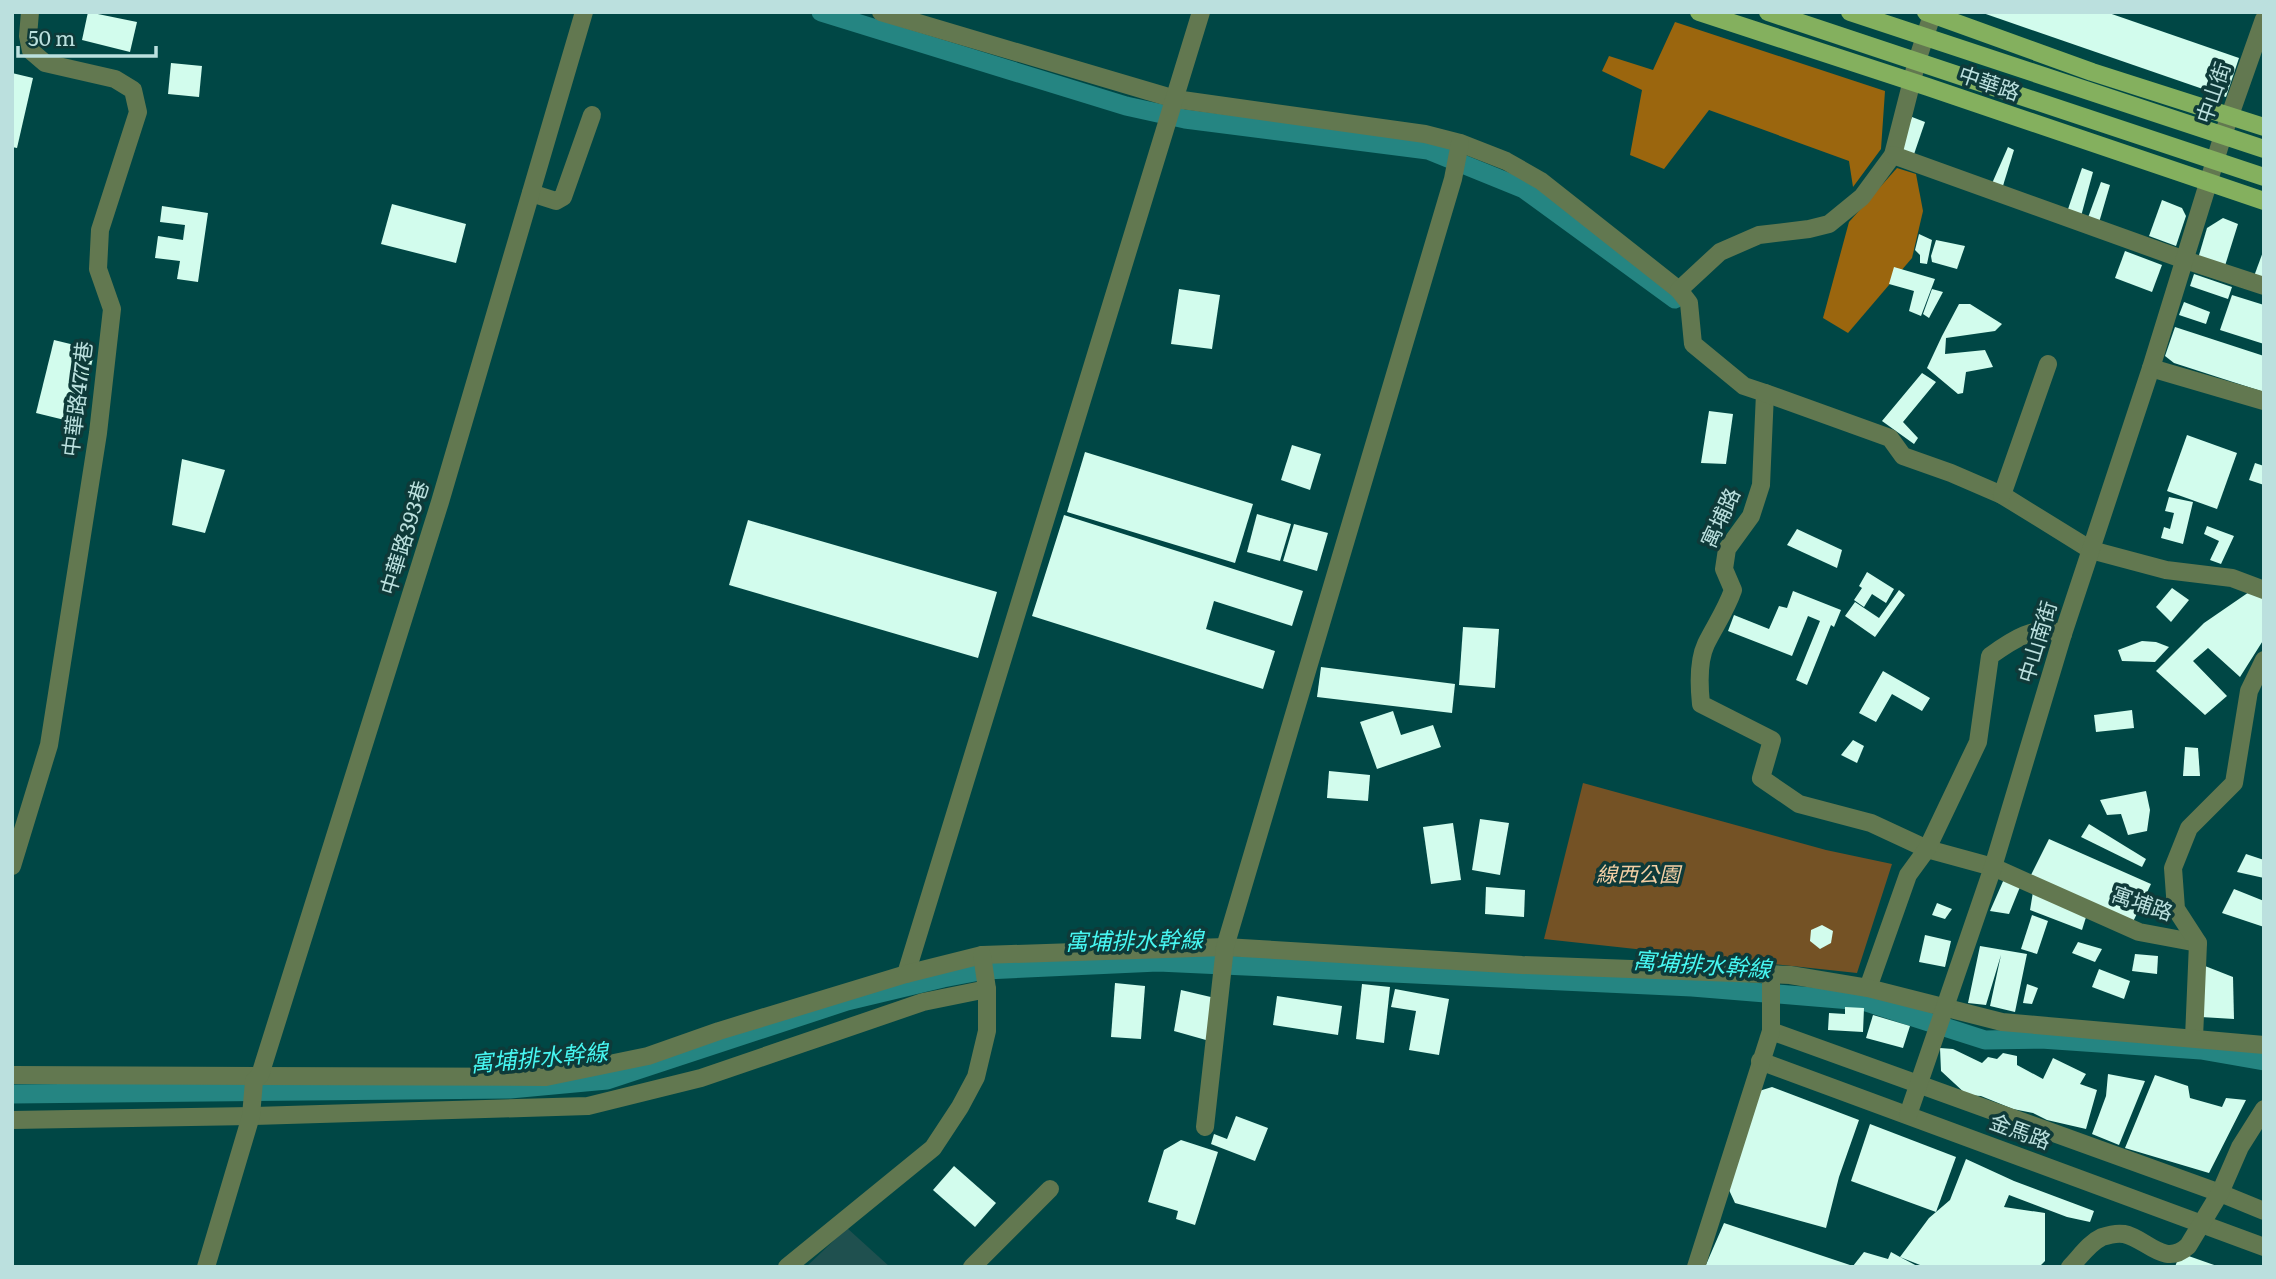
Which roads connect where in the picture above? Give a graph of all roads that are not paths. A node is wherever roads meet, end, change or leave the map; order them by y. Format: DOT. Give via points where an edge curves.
graph roads {
  1 [pos="30,12"];
  2 [pos="584,12"];
  3 [pos="881,12"];
  4 [pos="1201,12"];
  5 [pos="1699,12"];
  6 [pos="1768,12"];
  7 [pos="1850,12"];
  8 [pos="1931,13"];
  9 [pos="2264,19"];
  10 [pos="1925,37"];
  11 [pos="1917,61"];
  12 [pos="1912,82"];
  13 [pos="1175,99"];
  14 [pos="592,115"];
  15 [pos="2230,116"];
  16 [pos="2264,127"];
  17 [pos="2223,135"];
  18 [pos="1460,143"];
  19 [pos="2264,149"];
  20 [pos="1893,155"];
  21 [pos="2216,160"];
  22 [pos="2264,177"];
  23 [pos="2208,182"];
  24 [pos="531,193"];
  25 [pos="2264,201"];
  26 [pos="2185,260"];
  27 [pos="2264,286"];
  28 [pos="1679,290"];
  29 [pos="2048,364"];
  30 [pos="2151,368"];
  31 [pos="1765,393"];
  32 [pos="2264,401"];
  33 [pos="2003,495"];
  34 [pos="2091,550"];
  35 [pos="2264,590"];
  36 [pos="2063,634"];
  37 [pos="2264,660"];
  38 [pos="1927,849"];
  39 [pos="12,866"];
  40 [pos="1993,867"];
  41 [pos="2198,943"];
  42 [pos="1225,947"];
  43 [pos="982,955"];
  44 [pos="906,974"];
  45 [pos="1771,975"];
  46 [pos="1868,988"];
  47 [pos="988,989"];
  48 [pos="1945,1007"];
  49 [pos="1771,1031"];
  50 [pos="2194,1038"];
  51 [pos="2264,1045"];
  52 [pos="1760,1061"];
  53 [pos="12,1075"];
  54 [pos="257,1078"];
  55 [pos="1920,1085"];
  56 [pos="2264,1109"];
  57 [pos="1908,1115"];
  58 [pos="251,1116"];
  59 [pos="12,1120"];
  60 [pos="1205,1128"];
  61 [pos="1050,1189"];
  62 [pos="2220,1193"];
  63 [pos="2264,1211"];
  64 [pos="2202,1223"];
  65 [pos="2264,1247"];
  66 [pos="206,1267"];
  67 [pos="788,1267"];
  68 [pos="972,1267"];
  69 [pos="1696,1267"];
  70 [pos="2070,1267"];
  1 -- 39 [label="street, 中華路477巷" via="31,51 45,63 115,79 133,90 138,112 100,230 97,269 112,309 98,433 49,745"];
  2 -- 24 [label="street, 中華路393巷"];
  3 -- 13 [label="street"];
  4 -- 13 [label="street"];
  5 -- 12 [label="main road, 中華路"];
  6 -- 11 [label="main road, 中華路"];
  7 -- 10 [label="main road, 中華路"];
  8 -- 10 [label="street"];
  8 -- 15 [label="main road"];
  9 -- 15 [label="street, 中山街"];
  10 -- 11 [label="street"];
  10 -- 17 [label="main road, 中華路"];
  11 -- 12 [label="street"];
  11 -- 21 [label="main road, 中華路"];
  12 -- 20 [label="street"];
  12 -- 23 [label="main road, 中華路"];
  13 -- 18 [label="street" via="1425,134"];
  13 -- 44 [label="street"];
  14 -- 24 [label="street" via="563,197 556,201"];
  15 -- 16 [label="main road"];
  15 -- 17 [label="street, 中山街"];
  17 -- 19 [label="main road, 中華路"];
  17 -- 21 [label="street, 中山街"];
  18 -- 28 [label="street" via="1541,181"];
  18 -- 42 [label="street"];
  20 -- 26 [label="street"];
  20 -- 28 [label="street" via="1863,197 1829,223 1759,235 1720,251"];
  21 -- 22 [label="main road, 中華路"];
  21 -- 23 [label="street, 中山街"];
  23 -- 25 [label="main road, 中華路"];
  23 -- 26 [label="street, 中山南街"];
  24 -- 54 [label="street, 中華路393巷" via="440,502"];
  26 -- 27 [label="street"];
  26 -- 30 [label="street, 中山南街"];
  28 -- 31 [label="street" via="1689,303 1693,344 1744,386"];
  29 -- 33 [label="street"];
  30 -- 32 [label="street"];
  30 -- 34 [label="street, 中山南街"];
  31 -- 33 [label="street" via="1890,438 1903,456"];
  31 -- 38 [label="street, 寓埔路" via="1761,485 1751,516 1727,549 1724,569 1733,590 1705,647 1701,704 1772,740 1760,778 1800,804 1871,823"];
  33 -- 34 [label="street"];
  34 -- 35 [label="street" via="2166,570 2232,578"];
  34 -- 36 [label="street, 中山南街"];
  36 -- 38 [label="street" via="2028,633 1990,656 1979,742"];
  36 -- 40 [label="street, 中山南街"];
  37 -- 41 [label="street" via="2249,691 2234,783 2189,828 2173,868 2176,909"];
  38 -- 40 [label="street, 寓埔路"];
  38 -- 46 [label="street" via="1908,875"];
  40 -- 41 [label="street, 寓埔路" via="2139,932"];
  40 -- 48 [label="street, 中山南街"];
  41 -- 50 [label="street"];
  42 -- 43 [label="street"];
  42 -- 45 [label="street"];
  42 -- 60 [label="street"];
  43 -- 44 [label="street"];
  43 -- 47 [label="street"];
  44 -- 54 [label="street" via="648,1056 546,1077"];
  45 -- 46 [label="street"];
  45 -- 49 [label="street"];
  46 -- 48 [label="street"];
  47 -- 58 [label="street" via="923,1002 701,1078 588,1106"];
  47 -- 67 [label="street" via="987,1031 976,1077 933,1148"];
  48 -- 50 [label="street" via="2002,1022"];
  48 -- 55 [label="street, 中山南街"];
  49 -- 52 [label="street"];
  49 -- 55 [label="street, 金馬路"];
  50 -- 51 [label="street"];
  52 -- 57 [label="street, 金馬路"];
  52 -- 69 [label="street"];
  53 -- 54 [label="street"];
  54 -- 58 [label="street, 中華路393巷"];
  55 -- 57 [label="street, 中山南街"];
  55 -- 62 [label="street, 金馬路"];
  56 -- 62 [label="street" via="2240,1147"];
  57 -- 64 [label="street, 金馬路"];
  58 -- 59 [label="street"];
  58 -- 66 [label="street, 中華路393巷"];
  61 -- 68 [label="street"];
  62 -- 63 [label="street, 金馬路"];
  62 -- 64 [label="street"];
  64 -- 65 [label="street, 金馬路"];
  64 -- 70 [label="street" via="2183,1250 2160,1253 2120,1233 2103,1237"];
}
